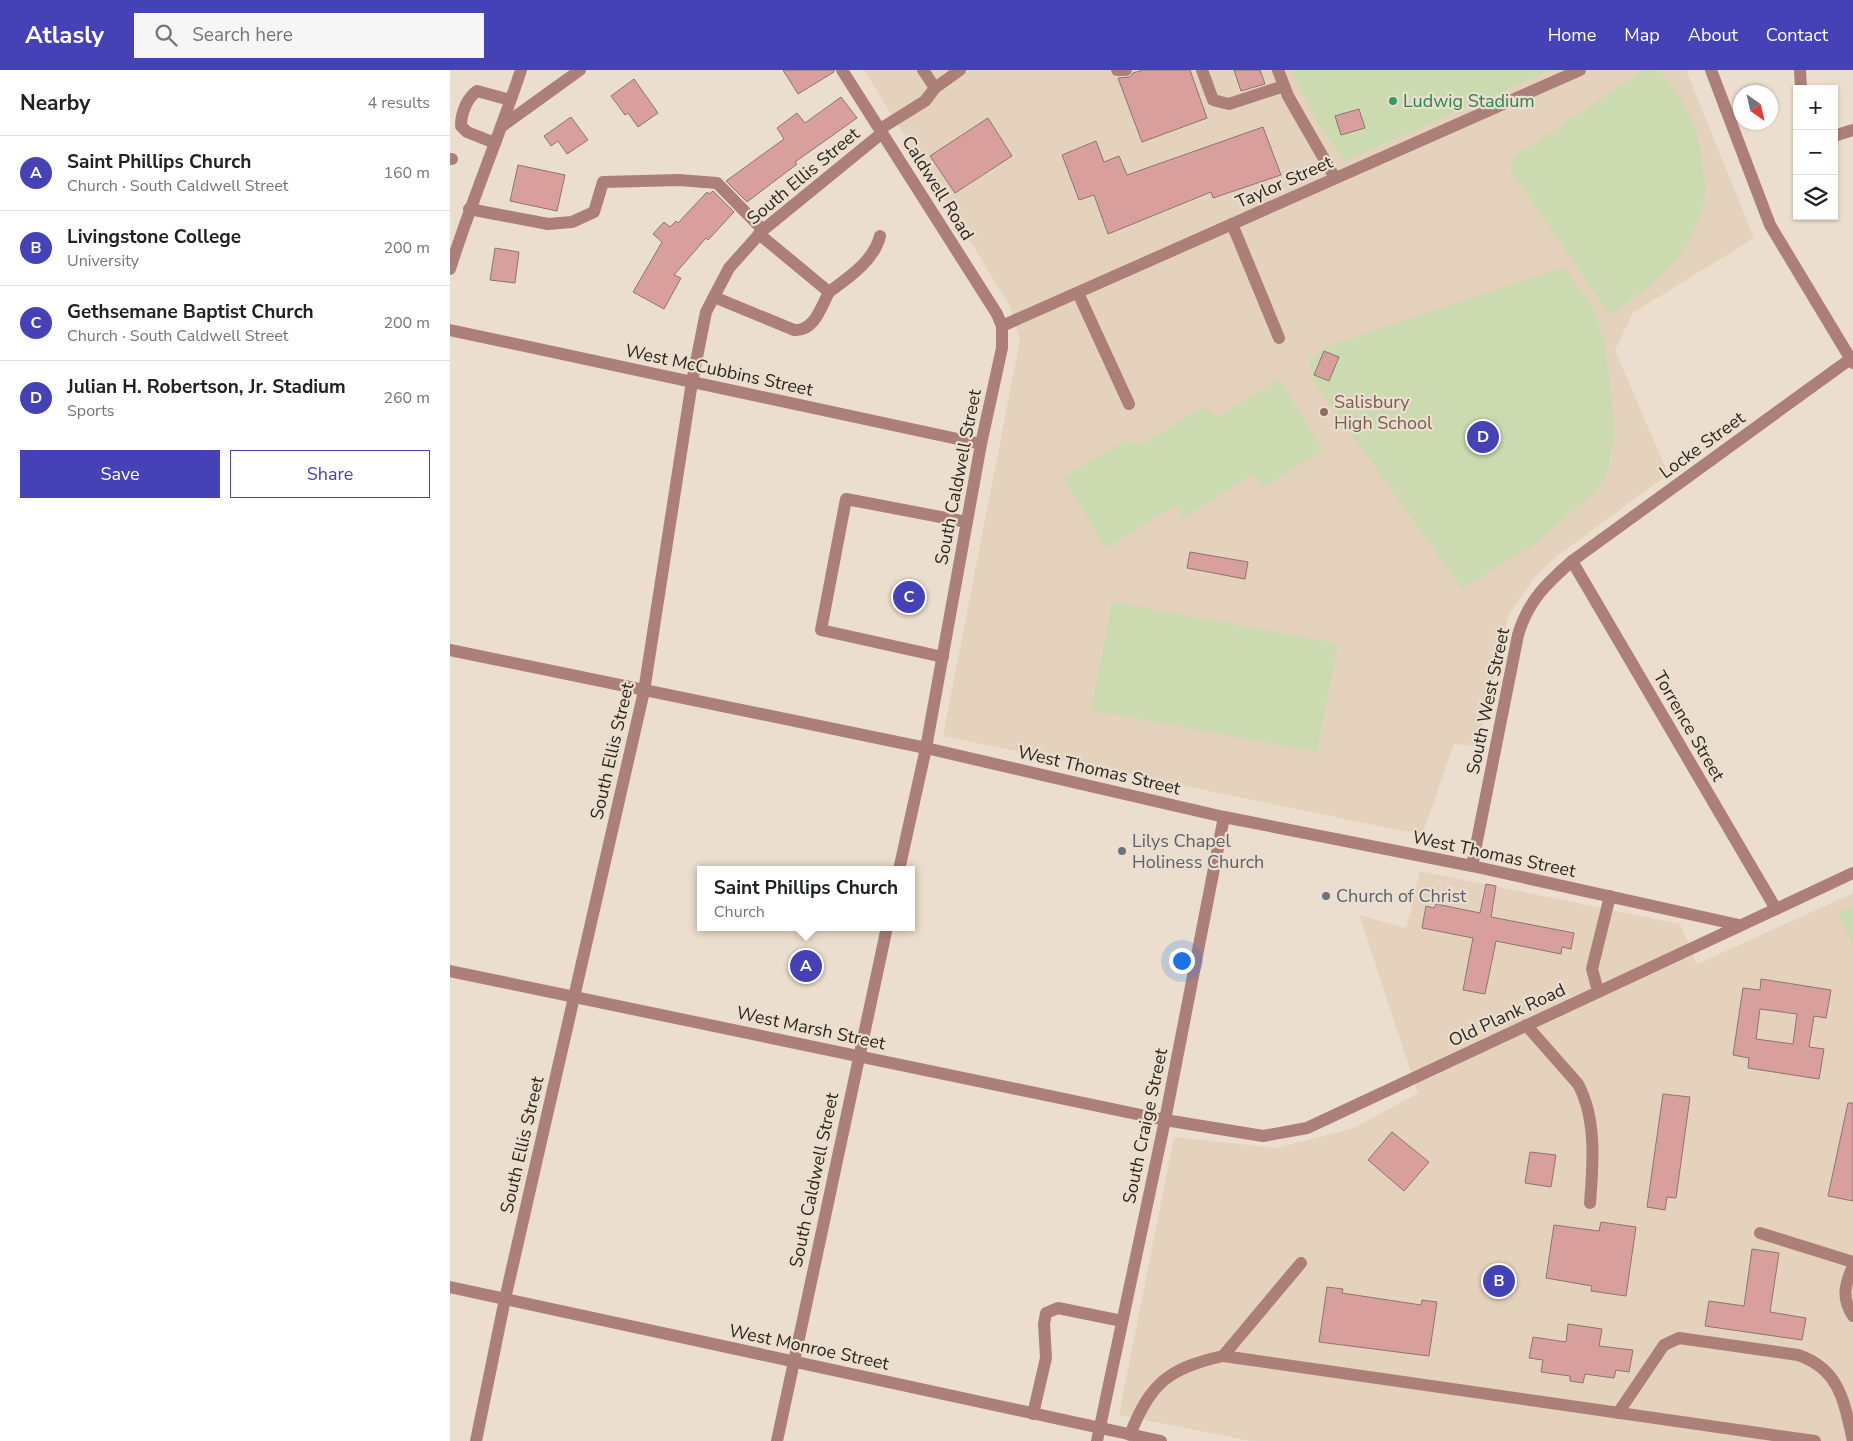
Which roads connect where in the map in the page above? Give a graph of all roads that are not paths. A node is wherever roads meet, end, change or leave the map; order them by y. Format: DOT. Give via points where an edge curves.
graph roads {
  1 [pos="521,70"];
  2 [pos="580,70"];
  3 [pos="842,70"];
  4 [pos="923,70"];
  5 [pos="960,70"];
  6 [pos="1118,70"];
  7 [pos="1126,70"];
  8 [pos="1202,70"];
  9 [pos="1278,70"];
  10 [pos="1580,70"];
  11 [pos="1711,70"];
  12 [pos="1800,70"];
  13 [pos="1802,85"];
  14 [pos="1284,86"];
  15 [pos="935,88"];
  16 [pos="510,100"];
  17 [pos="501,126"];
  18 [pos="1853,130"];
  19 [pos="881,131"];
  20 [pos="1838,135"];
  21 [pos="495,143"];
  22 [pos="1335,178"];
  23 [pos="469,209"];
  24 [pos="1232,224"];
  25 [pos="761,232"];
  26 [pos="880,236"];
  27 [pos="450,269"];
  28 [pos="829,292"];
  29 [pos="1078,293"];
  30 [pos="714,297"];
  31 [pos="1002,326"];
  32 [pos="450,330"];
  33 [pos="1279,338"];
  34 [pos="1852,360"];
  35 [pos="692,382"];
  36 [pos="1129,404"];
  37 [pos="981,444"];
  38 [pos="967,522"];
  39 [pos="1572,561"];
  40 [pos="450,650"];
  41 [pos="943,657"];
  42 [pos="644,691"];
  43 [pos="926,748"];
  44 [pos="1224,817"];
  45 [pos="900,866"];
  46 [pos="1472,866"];
  47 [pos="1853,873"];
  48 [pos="1610,896"];
  49 [pos="1776,909"];
  50 [pos="1739,925"];
  51 [pos="886,931"];
  52 [pos="450,971"];
  53 [pos="1598,991"];
  54 [pos="573,996"];
  55 [pos="1526,1025"];
  56 [pos="858,1056"];
  57 [pos="1164,1120"];
  58 [pos="1590,1204"];
  59 [pos="1760,1233"];
  60 [pos="1853,1262"];
  61 [pos="1301,1263"];
  62 [pos="1853,1266"];
  63 [pos="450,1287"];
  64 [pos="506,1299"];
  65 [pos="1853,1316"];
  66 [pos="1122,1321"];
  67 [pos="1223,1356"];
  68 [pos="794,1361"];
  69 [pos="1618,1413"];
  70 [pos="1033,1414"];
  71 [pos="1098,1435"];
  72 [pos="1130,1435"];
  73 [pos="476,1441"];
  74 [pos="777,1441"];
  75 [pos="1161,1441"];
  76 [pos="1815,1441"];
  77 [pos="1853,1441"];
  1 -- 16 [label="street"];
  2 -- 17 [label="street"];
  3 -- 19 [label="street, Caldwell Road"];
  4 -- 15 [label="street"];
  5 -- 15 [label="street, South Ellis Street"];
  6 -- 7 [label="street"];
  8 -- 14 [label="street" via="1213,100 1221,103 1229,104"];
  9 -- 14 [label="street"];
  10 -- 22 [label="street, Taylor Street"];
  11 -- 34 [label="street" via="1770,225"];
  12 -- 13 [label="street"];
  14 -- 22 [label="street"];
  15 -- 19 [label="street, South Ellis Street" via="925,100"];
  16 -- 17 [label="street"];
  16 -- 21 [label="street" via="477,91 469,96 461,126 467,132"];
  17 -- 21 [label="street"];
  18 -- 20 [label="street"];
  19 -- 25 [label="street, South Ellis Street"];
  19 -- 31 [label="street, Caldwell Road"];
  21 -- 23 [label="street"];
  22 -- 24 [label="street, Taylor Street"];
  23 -- 25 [label="street" via="548,224 572,222 594,212 603,182 698,181 717,183"];
  23 -- 27 [label="street"];
  24 -- 29 [label="street, Taylor Street"];
  24 -- 33 [label="street"];
  25 -- 28 [label="street"];
  25 -- 30 [label="street, South Ellis Street" via="729,268"];
  26 -- 28 [label="street" via="868,260"];
  28 -- 30 [label="street" via="812,322 800,331"];
  29 -- 31 [label="street, Taylor Street"];
  29 -- 36 [label="street"];
  30 -- 35 [label="street, South Ellis Street" via="706,312"];
  31 -- 37 [label="street, South Caldwell Street" via="1002,348"];
  32 -- 35 [label="street, West McCubbins Street"];
  34 -- 39 [label="street, Locke Street"];
  35 -- 37 [label="street, West McCubbins Street"];
  35 -- 42 [label="street, South Ellis Street"];
  37 -- 38 [label="street, South Caldwell Street"];
  38 -- 41 [label="street, South Caldwell Street"];
  38 -- 41 [label="street" via="846,499 821,630"];
  39 -- 46 [label="street, South West Street" via="1544,586 1524,616"];
  39 -- 49 [label="street, Torrence Street"];
  40 -- 42 [label="street, West Thomas Street"];
  41 -- 43 [label="street, South Caldwell Street"];
  42 -- 43 [label="street, West Thomas Street"];
  42 -- 54 [label="street, South Ellis Street"];
  43 -- 44 [label="street, West Thomas Street"];
  43 -- 45 [label="street, South Caldwell Street"];
  44 -- 46 [label="street, West Thomas Street"];
  44 -- 57 [label="street, South Craige Street"];
  46 -- 48 [label="street, West Thomas Street"];
  47 -- 49 [label="street, Old Plank Road"];
  48 -- 50 [label="street, West Thomas Street"];
  48 -- 53 [label="street" via="1592,969"];
  49 -- 50 [label="street, Old Plank Road"];
  50 -- 53 [label="street, Old Plank Road"];
  51 -- 56 [label="street, South Caldwell Street"];
  52 -- 54 [label="street, West Marsh Street"];
  53 -- 55 [label="street, Old Plank Road"];
  54 -- 56 [label="street, West Marsh Street"];
  54 -- 64 [label="street, South Ellis Street"];
  55 -- 57 [label="street, Old Plank Road" via="1307,1128 1263,1136"];
  55 -- 58 [label="street" via="1583,1093 1593,1162"];
  56 -- 57 [label="street, West Marsh Street"];
  56 -- 68 [label="street, South Caldwell Street"];
  57 -- 66 [label="street, South Craige Street"];
  59 -- 60 [label="street"];
  61 -- 67 [label="street"];
  62 -- 65 [label="street" via="1844,1286 1847,1306"];
  63 -- 64 [label="street, West Monroe Street"];
  64 -- 68 [label="street, West Monroe Street"];
  64 -- 73 [label="street, South Ellis Street"];
  66 -- 70 [label="street" via="1058,1308 1046,1313 1046,1358"];
  66 -- 71 [label="street, South Craige Street"];
  67 -- 69 [label="street"];
  67 -- 72 [label="street" via="1197,1362 1162,1381 1141,1406"];
  68 -- 70 [label="street, West Monroe Street"];
  68 -- 74 [label="street, South Caldwell Street"];
  69 -- 76 [label="street"];
  69 -- 77 [label="street" via="1664,1345 1679,1338 1814,1360 1831,1374 1843,1399"];
  70 -- 71 [label="street, West Monroe Street"];
  71 -- 72 [label="street, West Monroe Street"];
  72 -- 75 [label="street, West Monroe Street"];
}
